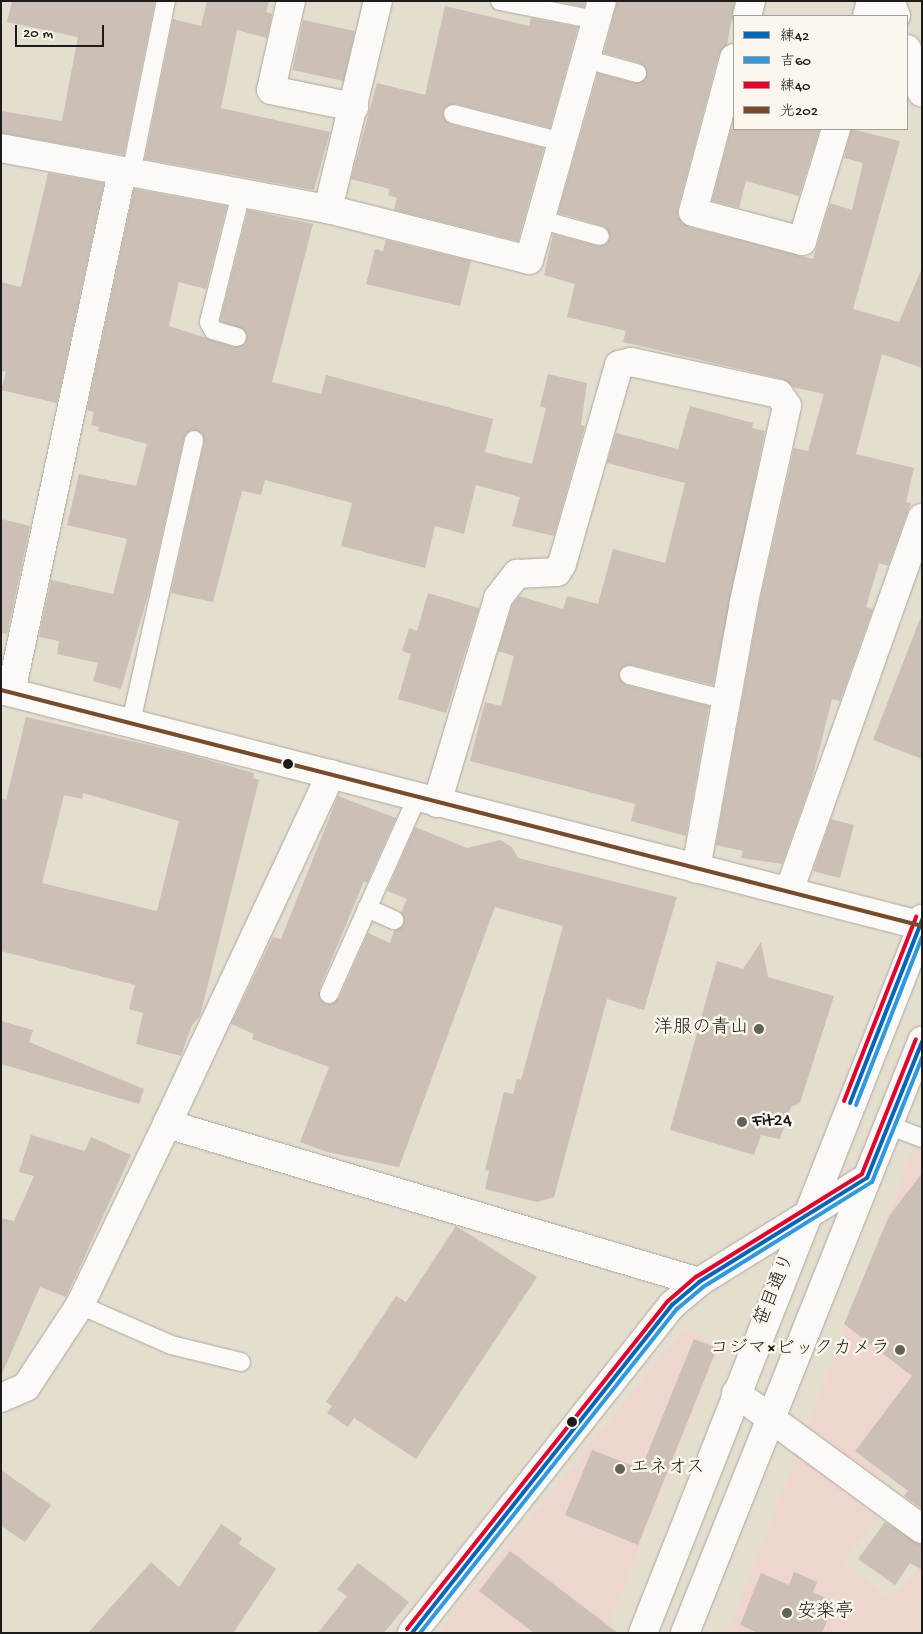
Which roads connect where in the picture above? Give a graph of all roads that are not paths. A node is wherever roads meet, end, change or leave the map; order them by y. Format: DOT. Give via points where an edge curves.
graph roads {
  1 [pos="166,1"];
  2 [pos="291,1"];
  3 [pos="378,1"];
  4 [pos="500,1"];
  5 [pos="751,1"];
  6 [pos="871,1"];
  7 [pos="890,1"];
  8 [pos="599,11"];
  9 [pos="747,15"];
  10 [pos="867,15"];
  11 [pos="896,15"];
  12 [pos="908,52"];
  13 [pos="585,59"];
  14 [pos="733,62"];
  15 [pos="637,73"];
  16 [pos="920,82"];
  17 [pos="354,107"];
  18 [pos="453,114"];
  19 [pos="836,130"];
  20 [pos="562,142"];
  21 [pos="1,148"];
  22 [pos="126,173"];
  23 [pos="241,194"];
  24 [pos="328,210"];
  25 [pos="542,220"];
  26 [pos="600,236"];
  27 [pos="237,337"];
  28 [pos="194,440"];
  29 [pos="922,518"];
  30 [pos="629,675"];
  31 [pos="6,691"];
  32 [pos="726,700"];
  33 [pos="130,722"];
  34 [pos="331,774"];
  35 [pos="427,800"];
  36 [pos="696,869"];
  37 [pos="789,891"];
  38 [pos="367,908"];
  39 [pos="394,920"];
  40 [pos="921,923"];
  41 [pos="329,994"];
  42 [pos="920,1051"];
  43 [pos="167,1124"];
  44 [pos="888,1125"];
  45 [pos="922,1138"];
  46 [pos="867,1178"];
  47 [pos="806,1213"];
  48 [pos="699,1282"];
  49 [pos="80,1305"];
  50 [pos="241,1362"];
  51 [pos="736,1393"];
  52 [pos="1,1398"];
  53 [pos="772,1418"];
  54 [pos="922,1529"];
  55 [pos="412,1633"];
  56 [pos="643,1633"];
  57 [pos="685,1633"];
  1 -- 22 [label="lane"];
  2 -- 17 [label="street" via="271,90"];
  3 -- 17 [label="street"];
  4 -- 8 [label="lane"];
  5 -- 9 [label="street"];
  6 -- 10 [label="street"];
  7 -- 11 [label="street"];
  8 -- 13 [label="street"];
  12 -- 16 [label="street"];
  13 -- 15 [label="lane"];
  13 -- 20 [label="street"];
  14 -- 19 [label="street" via="693,212 802,241"];
  17 -- 24 [label="street"];
  18 -- 20 [label="lane"];
  20 -- 25 [label="street"];
  21 -- 22 [label="street"];
  22 -- 23 [label="street"];
  22 -- 31 [label="street"];
  23 -- 24 [label="street"];
  23 -- 27 [label="lane" via="209,322 212,330"];
  24 -- 25 [label="street" via="523,260 533,256"];
  25 -- 26 [label="lane"];
  28 -- 33 [label="lane"];
  29 -- 37 [label="street"];
  30 -- 32 [label="lane"];
  31 -- 33 [label="street"];
  32 -- 35 [label="street" via="788,406 785,398 631,362 619,365 562,564 556,572 517,574 498,598"];
  32 -- 36 [label="street"];
  33 -- 34 [label="street"];
  34 -- 35 [label="street"];
  34 -- 43 [label="street"];
  35 -- 36 [label="street"];
  35 -- 38 [label="lane"];
  36 -- 37 [label="street"];
  37 -- 40 [label="street"];
  38 -- 39 [label="lane"];
  38 -- 41 [label="lane"];
  40 -- 47 [label="street, 笹目通り"];
  42 -- 44 [label="street"];
  43 -- 48 [label="street"];
  43 -- 49 [label="street"];
  44 -- 45 [label="lane"];
  44 -- 46 [label="street"];
  46 -- 47 [label="street"];
  46 -- 53 [label="street"];
  47 -- 48 [label="street"];
  47 -- 51 [label="street, 笹目通り"];
  48 -- 55 [label="street" via="672,1306"];
  49 -- 50 [label="lane" via="171,1345"];
  49 -- 52 [label="street" via="26,1387"];
  51 -- 53 [label="street"];
  51 -- 56 [label="street, 笹目通り"];
  53 -- 54 [label="street"];
  53 -- 57 [label="street"];
}
